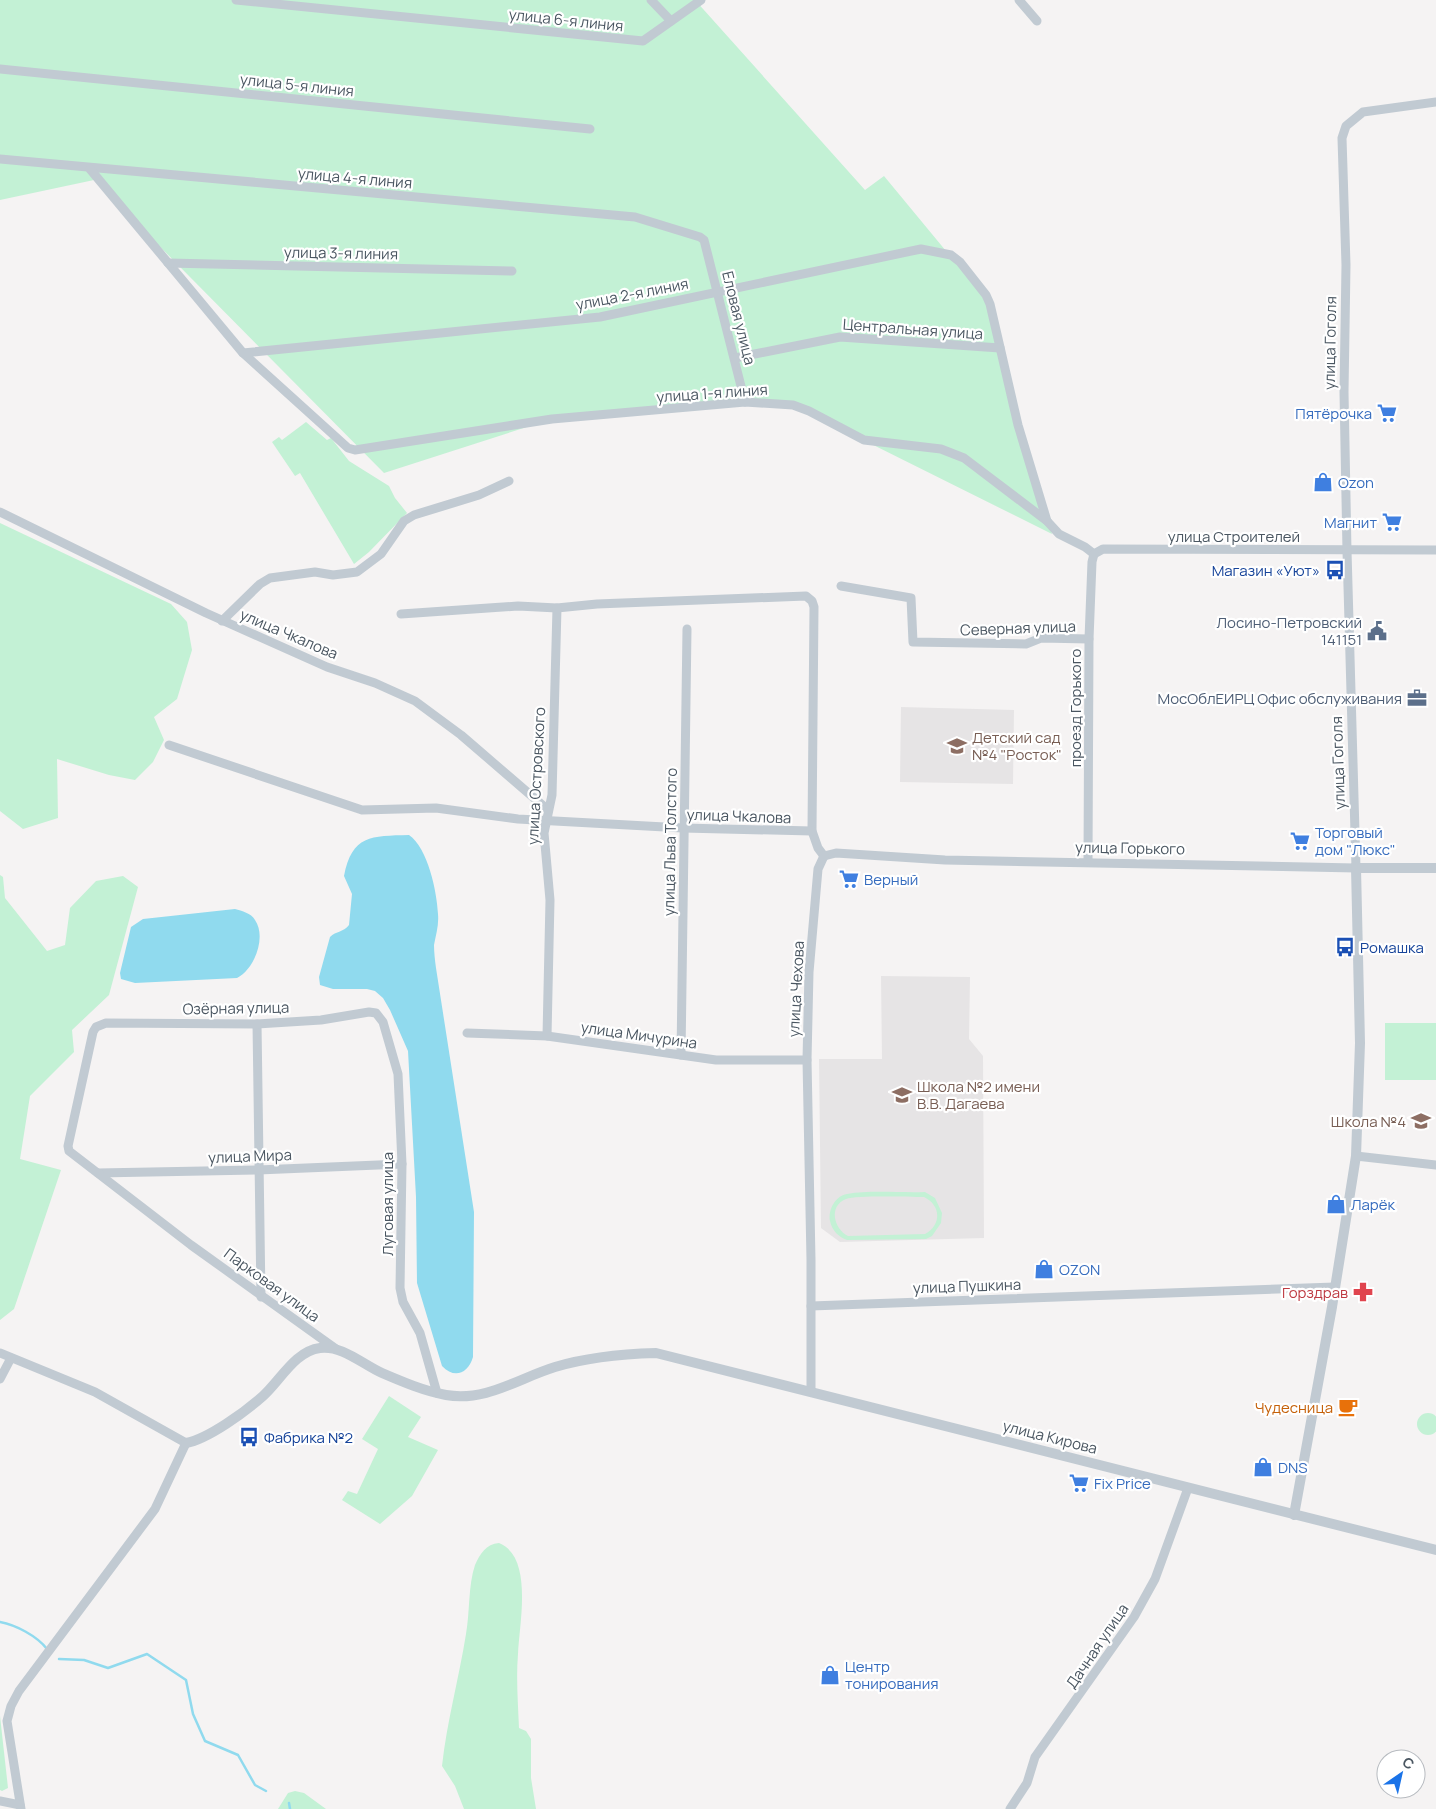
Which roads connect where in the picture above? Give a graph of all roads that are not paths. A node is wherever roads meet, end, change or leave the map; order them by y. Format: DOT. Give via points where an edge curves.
graph roads {
  1 [pos="236,0"];
  2 [pos="651,0"];
  3 [pos="701,0"];
  4 [pos="1019,0"];
  5 [pos="671,21"];
  6 [pos="1036,21"];
  7 [pos="0,69"];
  8 [pos="1436,102"];
  9 [pos="590,129"];
  10 [pos="0,160"];
  11 [pos="90,168"];
  12 [pos="704,240"];
  13 [pos="168,263"];
  14 [pos="512,271"];
  15 [pos="718,292"];
  16 [pos="1000,348"];
  17 [pos="242,353"];
  18 [pos="735,358"];
  19 [pos="745,402"];
  20 [pos="509,481"];
  21 [pos="0,512"];
  22 [pos="1047,521"];
  23 [pos="1436,550"];
  24 [pos="1347,551"];
  25 [pos="1094,554"];
  26 [pos="841,586"];
  27 [pos="557,608"];
  28 [pos="401,614"];
  29 [pos="222,621"];
  30 [pos="687,630"];
  31 [pos="1089,639"];
  32 [pos="169,745"];
  33 [pos="548,810"];
  34 [pos="546,820"];
  35 [pos="683,828"];
  36 [pos="812,831"];
  37 [pos="824,856"];
  38 [pos="1088,862"];
  39 [pos="1356,868"];
  40 [pos="1436,868"];
  41 [pos="376,1013"];
  42 [pos="257,1024"];
  43 [pos="467,1033"];
  44 [pos="547,1036"];
  45 [pos="681,1055"];
  46 [pos="807,1060"];
  47 [pos="69,1151"];
  48 [pos="1356,1156"];
  49 [pos="402,1164"];
  50 [pos="1436,1165"];
  51 [pos="258,1170"];
  52 [pos="98,1173"];
  53 [pos="1335,1287"];
  54 [pos="261,1296"];
  55 [pos="811,1306"];
  56 [pos="336,1348"];
  57 [pos="0,1353"];
  58 [pos="656,1353"];
  59 [pos="11,1358"];
  60 [pos="0,1379"];
  61 [pos="810,1391"];
  62 [pos="437,1393"];
  63 [pos="186,1443"];
  64 [pos="1188,1488"];
  65 [pos="1294,1515"];
  66 [pos="1436,1550"];
  67 [pos="0,1801"];
  68 [pos="21,1807"];
  69 [pos="1010,1809"];
  1 -- 5 [label="street, улица 6-я линия" via="643,41"];
  2 -- 5 [label="street"];
  3 -- 5 [label="street, улица 6-я линия"];
  4 -- 6 [label="street"];
  7 -- 9 [label="street, улица 5-я линия"];
  8 -- 24 [label="street, улица Гоголя" via="1363,112 1346,126 1342,138"];
  10 -- 11 [label="street, улица 4-я линия"];
  11 -- 12 [label="street, улица 4-я линия" via="635,217 700,236"];
  11 -- 13 [label="street"];
  12 -- 15 [label="street, Еловая улица"];
  13 -- 14 [label="street, улица 3-я линия"];
  13 -- 17 [label="street"];
  15 -- 16 [label="street, улица 2-я линия" via="912,250 942,252 960,262 986,295"];
  15 -- 17 [label="street, улица 2-я линия" via="600,317"];
  15 -- 18 [label="street, Еловая улица"];
  16 -- 18 [label="street, Центральная улица" via="840,337"];
  16 -- 22 [label="street" via="1018,425"];
  17 -- 19 [label="street, улица 1-я линия" via="348,448 355,450 552,419"];
  18 -- 19 [label="street, Еловая улица"];
  19 -- 22 [label="street, улица 1-я линия" via="793,405 873,443 953,453 975,464"];
  20 -- 29 [label="street" via="479,495 414,515 404,521 381,554 357,572 332,575 315,572 270,578"];
  21 -- 29 [label="street, улица Чкалова"];
  22 -- 25 [label="street, улица 1-я линия" via="1059,534"];
  23 -- 24 [label="street, улица Строителей"];
  24 -- 25 [label="street, улица Строителей" via="1103,549"];
  24 -- 39 [label="street, улица Гоголя"];
  25 -- 31 [label="street, проезд Горького"];
  26 -- 31 [label="street, Северная улица" via="911,598 912,642 1026,644 1041,638"];
  27 -- 28 [label="street" via="518,606"];
  27 -- 33 [label="street, улица Островского" via="552,795"];
  27 -- 36 [label="street" via="806,596 812,601"];
  29 -- 33 [label="street, улица Чкалова" via="415,701 462,735"];
  30 -- 35 [label="street, улица Льва Толстого"];
  31 -- 38 [label="street, проезд Горького"];
  32 -- 34 [label="street, улица Чкалова" via="362,810 436,808"];
  33 -- 34 [label="street, улица Островского"];
  34 -- 35 [label="street, улица Чкалова"];
  34 -- 44 [label="street, улица Островского" via="550,900"];
  35 -- 36 [label="street, улица Чкалова"];
  35 -- 45 [label="street, улица Льва Толстого"];
  36 -- 37 [label="street"];
  37 -- 38 [label="street, улица Горького" via="836,853 945,860"];
  37 -- 46 [label="street, улица Чехова" via="818,869 810,963"];
  38 -- 39 [label="street, улица Горького"];
  39 -- 40 [label="street, улица Горького"];
  39 -- 48 [label="street, улица Гоголя" via="1360,1043"];
  41 -- 42 [label="street, Озёрная улица"];
  41 -- 49 [label="street, Луговая улица" via="383,1022 397,1063"];
  42 -- 47 [label="street, Озёрная улица" via="106,1023 96,1027 90,1042"];
  42 -- 51 [label="street"];
  43 -- 44 [label="street, улица Мичурина"];
  44 -- 45 [label="street, улица Мичурина"];
  45 -- 46 [label="street, улица Мичурина" via="716,1060"];
  46 -- 55 [label="street, улица Чехова"];
  47 -- 52 [label="street, Парковая улица"];
  48 -- 50 [label="street"];
  48 -- 53 [label="street, улица Гоголя"];
  49 -- 51 [label="street, улица Мира"];
  49 -- 62 [label="street, Луговая улица" via="400,1288 403,1302 420,1333"];
  51 -- 52 [label="street, улица Мира"];
  51 -- 54 [label="street"];
  52 -- 54 [label="street, Парковая улица"];
  53 -- 55 [label="street, улица Пушкина"];
  53 -- 65 [label="street, улица Гоголя"];
  54 -- 56 [label="street, Парковая улица"];
  55 -- 61 [label="street, улица Чехова"];
  56 -- 62 [label="street, Парковая улица" via="380,1372"];
  56 -- 63 [label="street" via="319,1348 299,1357 262,1396 224,1424"];
  57 -- 59 [label="street"];
  58 -- 61 [label="street, улица Кирова"];
  58 -- 62 [label="street, Парковая улица" via="617,1354 555,1367 464,1398"];
  59 -- 60 [label="street"];
  59 -- 63 [label="street" via="95,1392"];
  61 -- 64 [label="street, улица Кирова"];
  63 -- 68 [label="street" via="156,1509 11,1706 7,1721"];
  64 -- 65 [label="street, улица Кирова"];
  64 -- 69 [label="street, Дачная улица" via="1155,1579 1134,1617 1035,1757 1027,1783"];
  65 -- 66 [label="street, улица Кирова"];
  67 -- 68 [label="street"];
}
